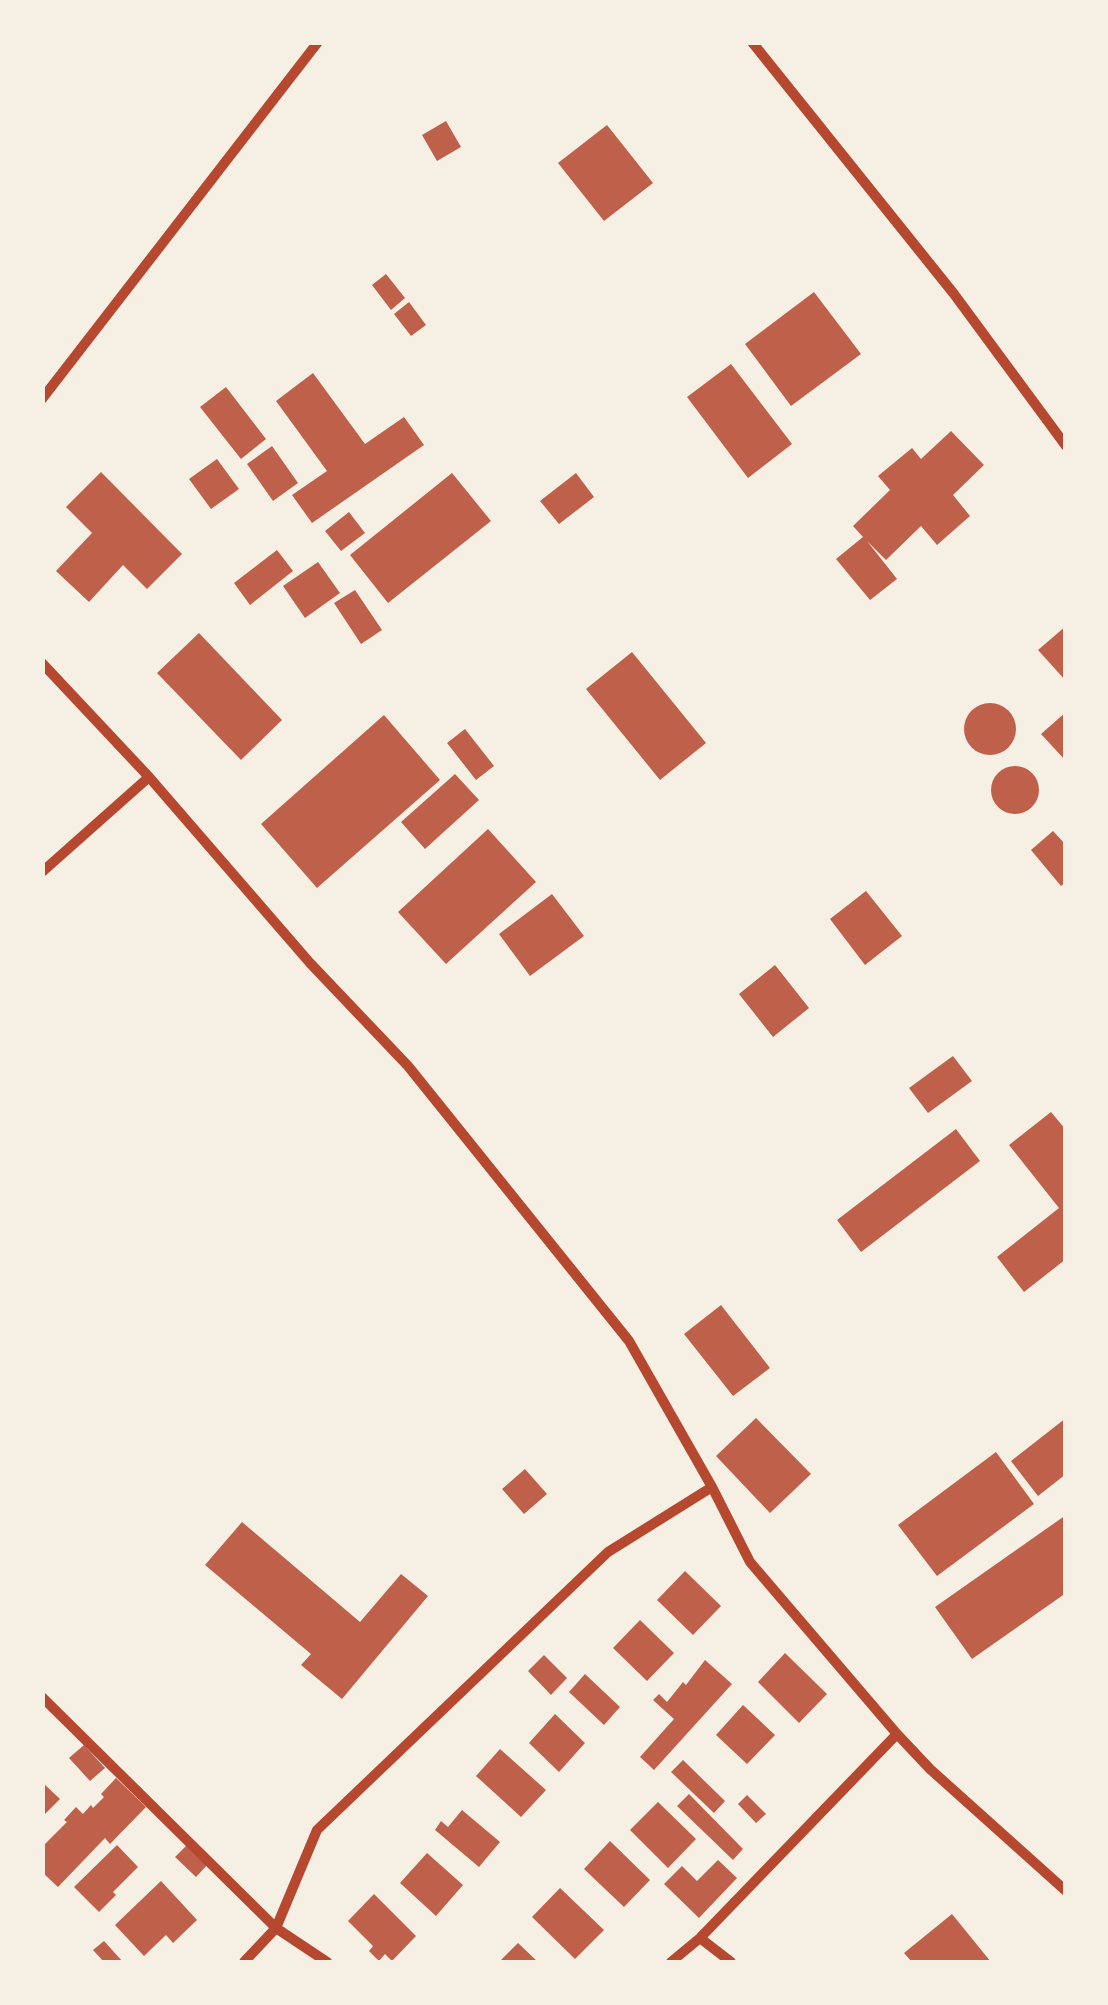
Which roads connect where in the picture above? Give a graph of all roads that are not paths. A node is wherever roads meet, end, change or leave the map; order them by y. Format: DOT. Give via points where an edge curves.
graph roads {
  1 [pos="318,42"];
  2 [pos="752,42"];
  3 [pos="42,399"];
  4 [pos="1066,446"];
  5 [pos="42,663"];
  6 [pos="150,777"];
  7 [pos="42,872"];
  8 [pos="712,1487"];
  9 [pos="42,1697"];
  10 [pos="897,1734"];
  11 [pos="1066,1891"];
  12 [pos="276,1928"];
  13 [pos="700,1938"];
  14 [pos="244,1962"];
  15 [pos="326,1962"];
  16 [pos="671,1962"];
  17 [pos="730,1962"];
  1 -- 3 [label="street"];
  2 -- 4 [label="street"];
  5 -- 6 [label="street"];
  6 -- 7 [label="street"];
  6 -- 8 [label="street" via="408,1066 629,1341"];
  8 -- 10 [label="street" via="750,1562"];
  8 -- 12 [label="street" via="608,1552 317,1830"];
  9 -- 12 [label="street"];
  10 -- 11 [label="street"];
  10 -- 13 [label="street"];
  12 -- 14 [label="street"];
  12 -- 15 [label="street"];
  13 -- 16 [label="street"];
  13 -- 17 [label="street"];
}
